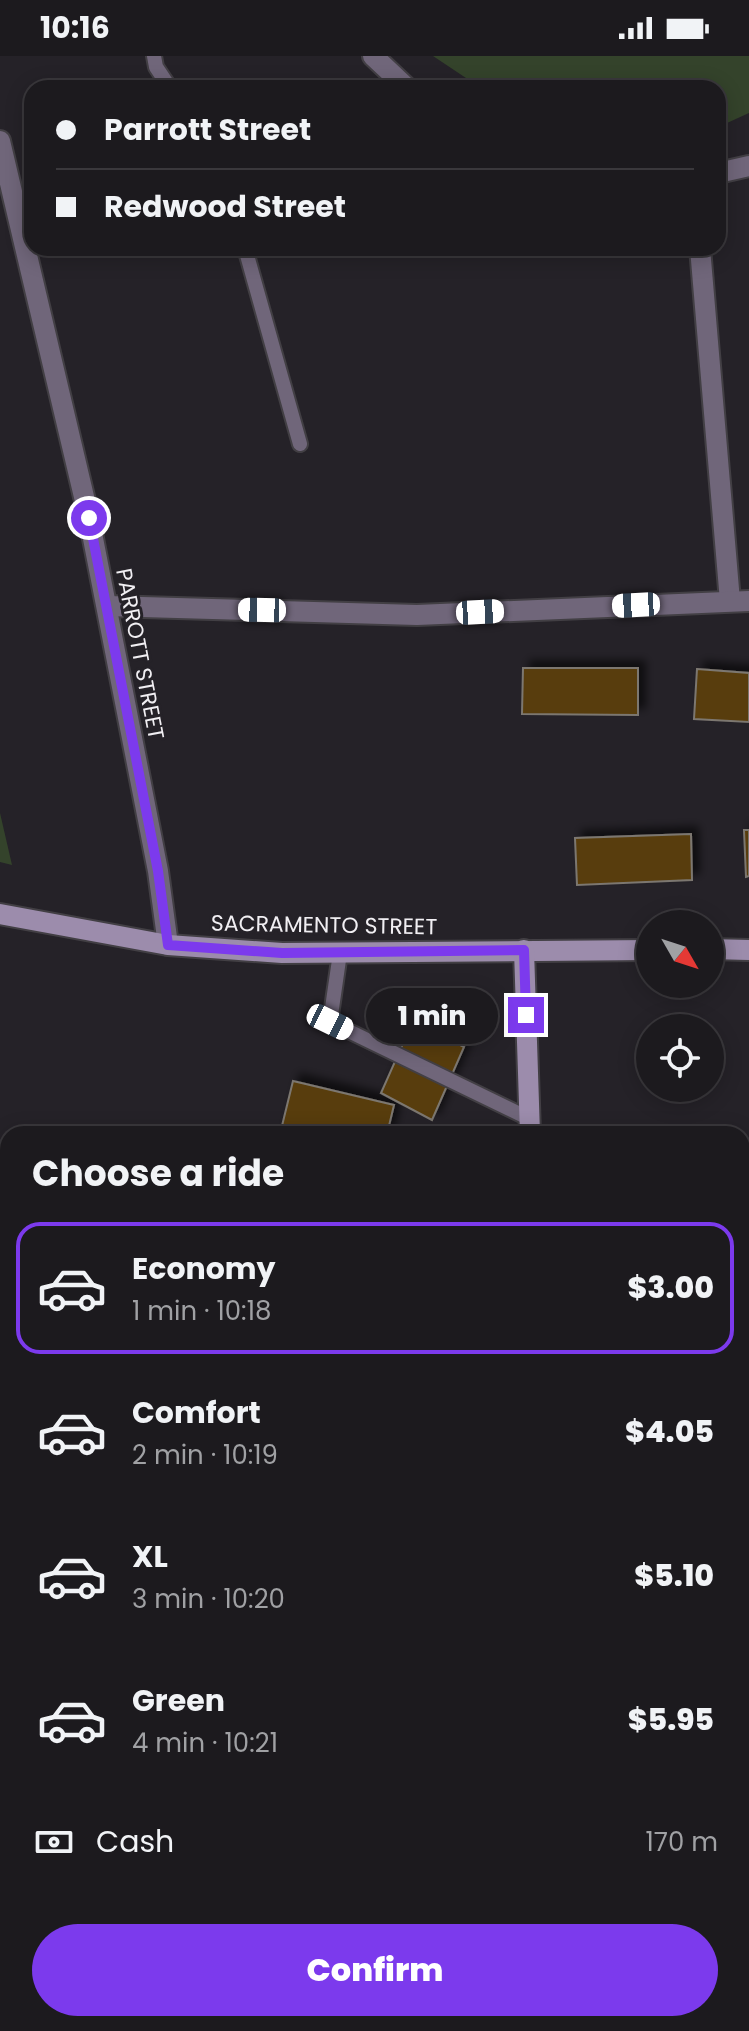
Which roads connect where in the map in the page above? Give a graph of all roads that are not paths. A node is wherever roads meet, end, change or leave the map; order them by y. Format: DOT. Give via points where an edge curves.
graph roads {
  1 [pos="154,56"];
  2 [pos="373,56"];
  3 [pos="165,80"];
  4 [pos="398,80"];
  5 [pos="0,141"];
  6 [pos="749,166"];
  7 [pos="726,171"];
  8 [pos="24,243"];
  9 [pos="27,256"];
  10 [pos="247,256"];
  11 [pos="701,256"];
  12 [pos="300,444"];
  13 [pos="740,601"];
  14 [pos="107,606"];
  15 [pos="0,914"];
  16 [pos="168,945"];
  17 [pos="724,949"];
  18 [pos="524,950"];
  19 [pos="636,950"];
  20 [pos="749,950"];
  21 [pos="340,953"];
  22 [pos="528,1126"];
  23 [pos="530,1126"];
  1 -- 3 [label="lane"];
  2 -- 4 [label="street"];
  5 -- 8 [label="street, PARROTT STREET"];
  6 -- 7 [label="street"];
  9 -- 14 [label="street, PARROTT STREET"];
  10 -- 12 [label="lane"];
  11 -- 13 [label="street"];
  13 -- 14 [label="street" via="417,615"];
  14 -- 16 [label="street, PARROTT STREET"];
  15 -- 16 [label="main road, SACRAMENTO STREET"];
  16 -- 21 [label="main road, SACRAMENTO STREET"];
  17 -- 20 [label="main road"];
  18 -- 19 [label="main road, SACRAMENTO STREET"];
  18 -- 21 [label="main road, SACRAMENTO STREET"];
  18 -- 23 [label="main road"];
  21 -- 22 [label="lane" via="330,1022"];
}
